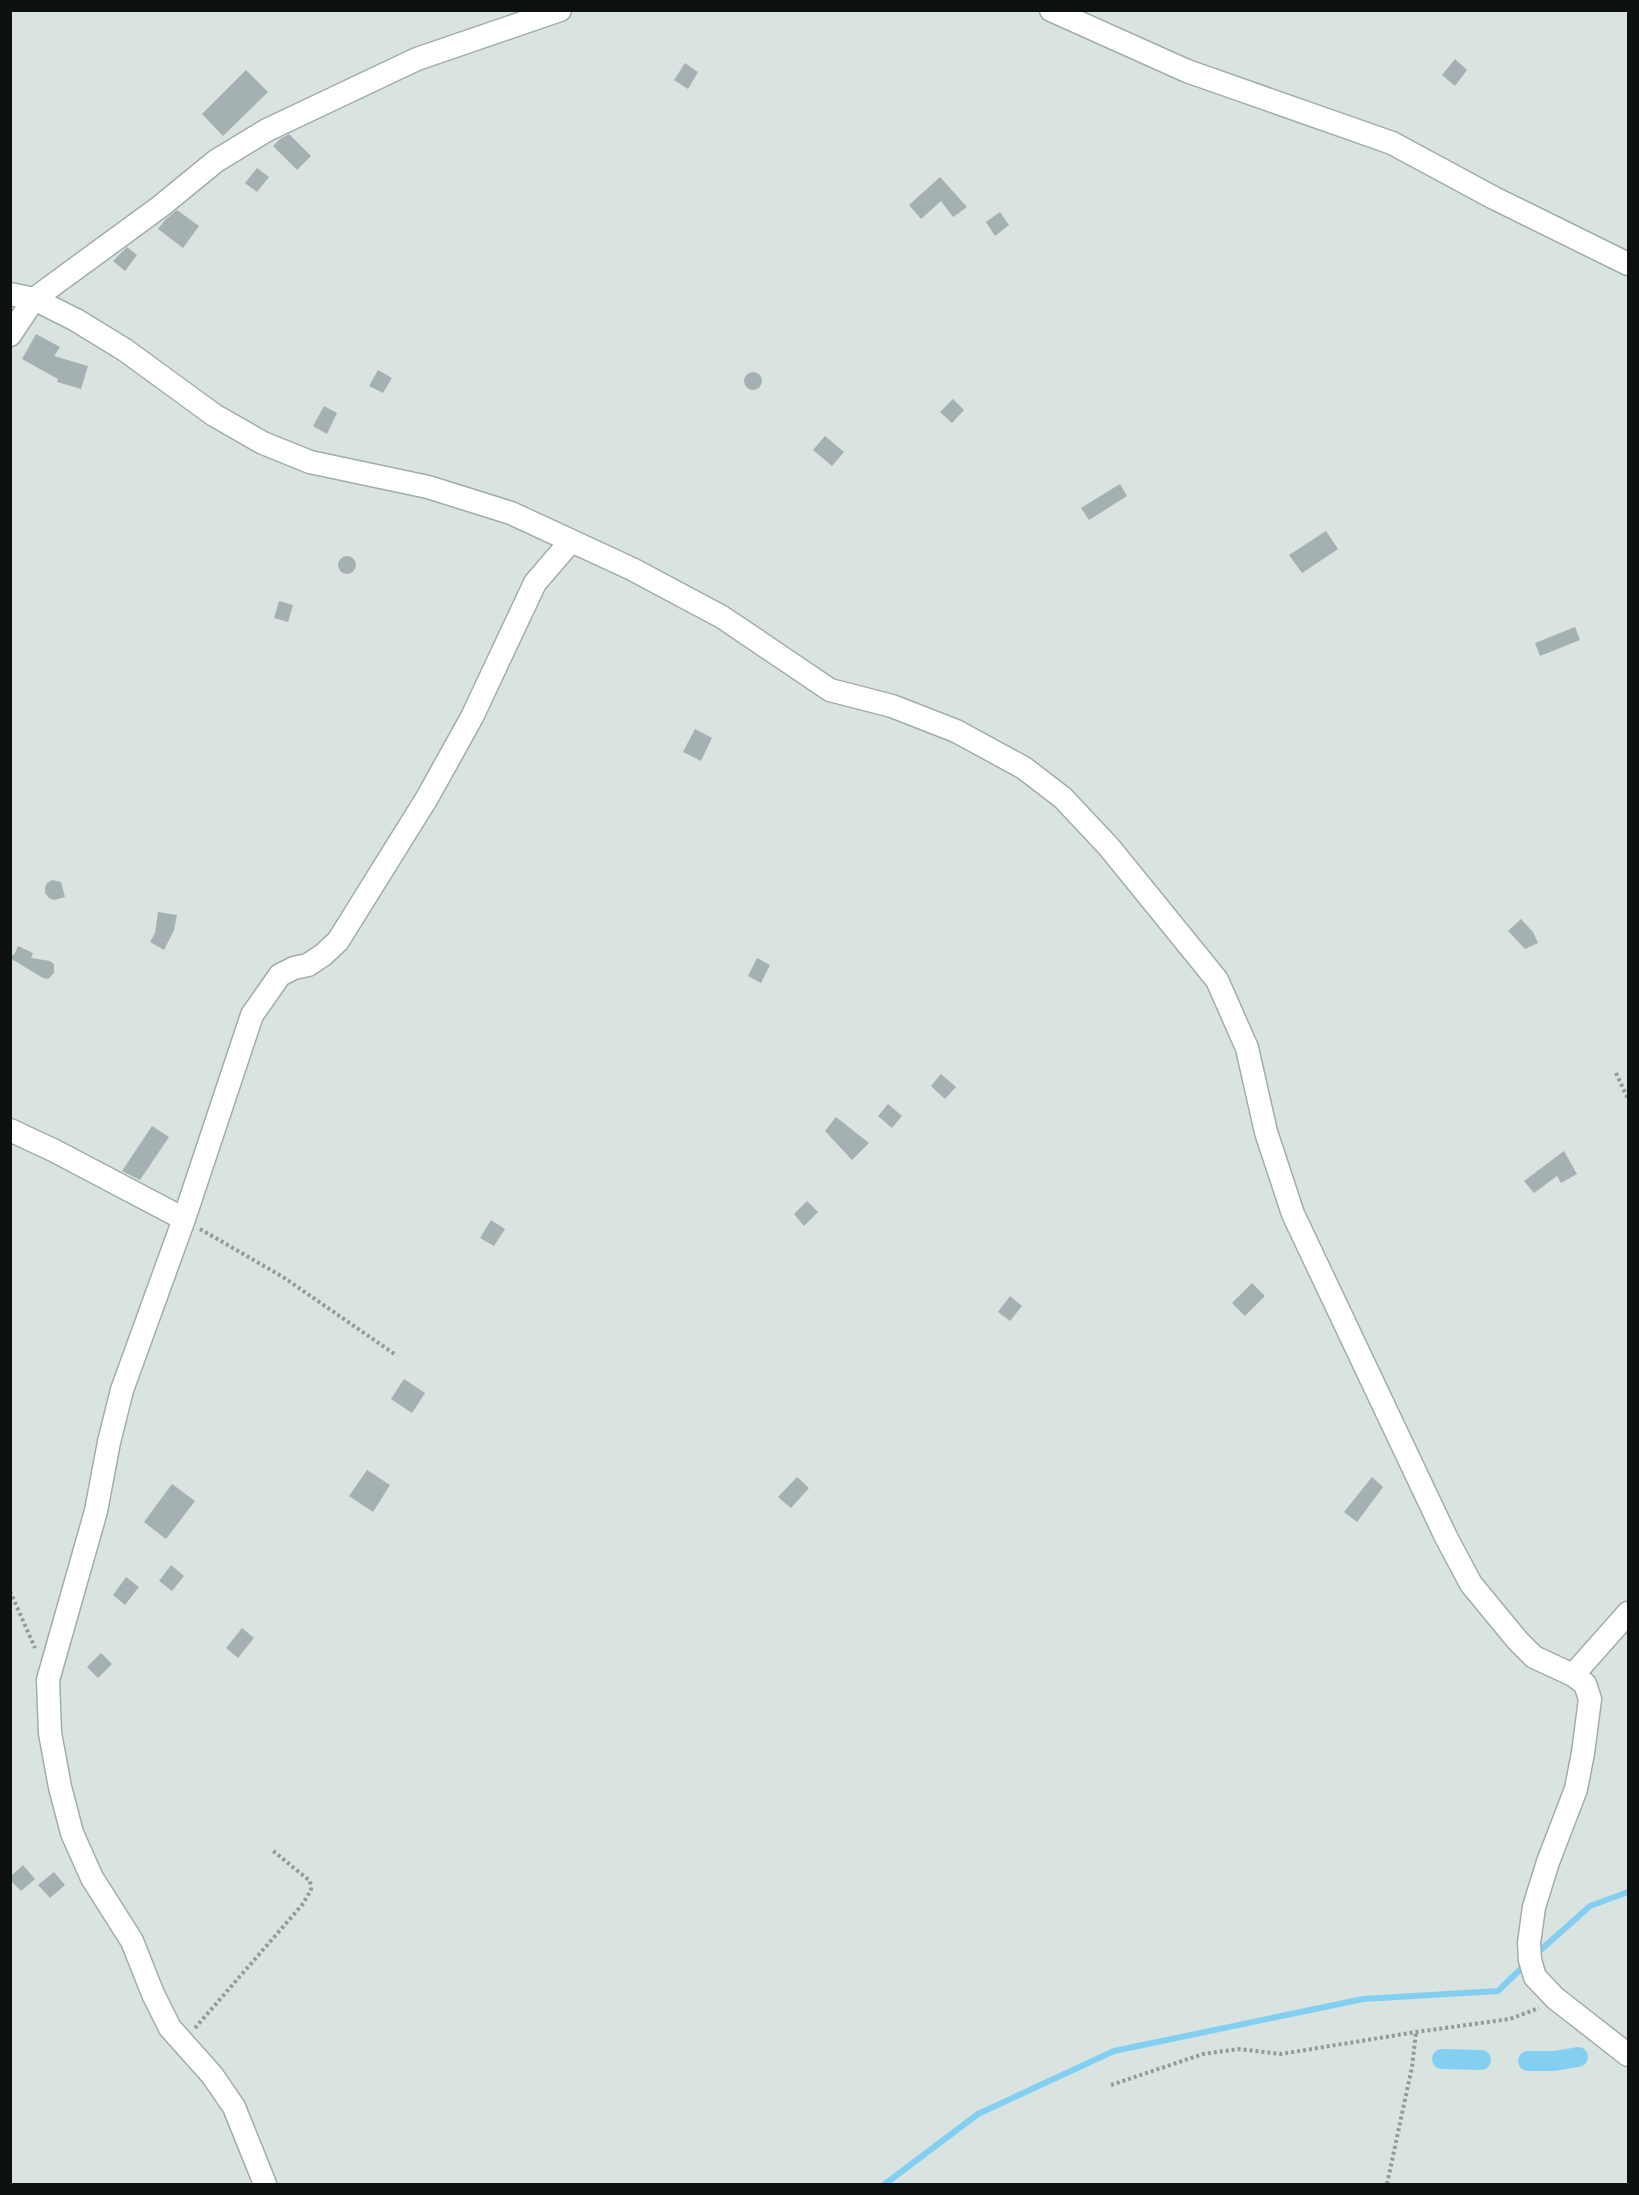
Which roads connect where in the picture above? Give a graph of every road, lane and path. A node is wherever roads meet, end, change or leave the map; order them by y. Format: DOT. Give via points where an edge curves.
graph roads {
  1 [pos="560,10"];
  2 [pos="1051,10"];
  3 [pos="1629,264"];
  4 [pos="10,294"];
  5 [pos="34,299"];
  6 [pos="10,335"];
  7 [pos="571,541"];
  8 [pos="1616,1073"];
  9 [pos="1629,1099"];
  10 [pos="10,1130"];
  11 [pos="184,1219"];
  12 [pos="396,1356"];
  13 [pos="10,1591"];
  14 [pos="1629,1613"];
  15 [pos="35,1649"];
  16 [pos="1573,1675"];
  17 [pos="272,1850"];
  18 [pos="1555,1998"];
  19 [pos="1416,2032"];
  20 [pos="182,2042"];
  21 [pos="1629,2055"];
  22 [pos="1111,2085"];
  23 [pos="265,2184"];
  24 [pos="1387,2184"];
  1 -- 5 [label="street" via="417,59 267,130 216,161"];
  2 -- 3 [label="street" via="1187,71 1392,143"];
  4 -- 5 [label="street"];
  5 -- 6 [label="street"];
  5 -- 7 [label="street" via="125,350 214,415 262,443 310,462 466,498 511,513"];
  7 -- 11 [label="street" via="535,583 472,717 427,798 338,940 308,965 280,975 252,1016"];
  7 -- 16 [label="street" via="722,617 830,690 892,706 956,731 1024,768 1063,798 1109,848 1217,980 1247,1048 1266,1131 1293,1214 1471,1584 1534,1657"];
  8 -- 9 [label="path"];
  10 -- 11 [label="street"];
  11 -- 12 [label="path" via="283,1277"];
  11 -- 20 [label="street" via="123,1390 96,1511 48,1680 50,1733 72,1833 92,1878 132,1941 170,2028"];
  13 -- 15 [label="path"];
  14 -- 16 [label="street"];
  16 -- 18 [label="street" via="1584,1684 1590,1699 1583,1753 1576,1789 1534,1907 1529,1943 1535,1977"];
  17 -- 20 [label="path" via="309,1881 311,1890"];
  18 -- 19 [label="path" via="1510,2019"];
  18 -- 21 [label="street"];
  19 -- 22 [label="path" via="1281,2054 1239,2049 1203,2054"];
  19 -- 24 [label="path"];
  20 -- 23 [label="street" via="234,2107"];
}
